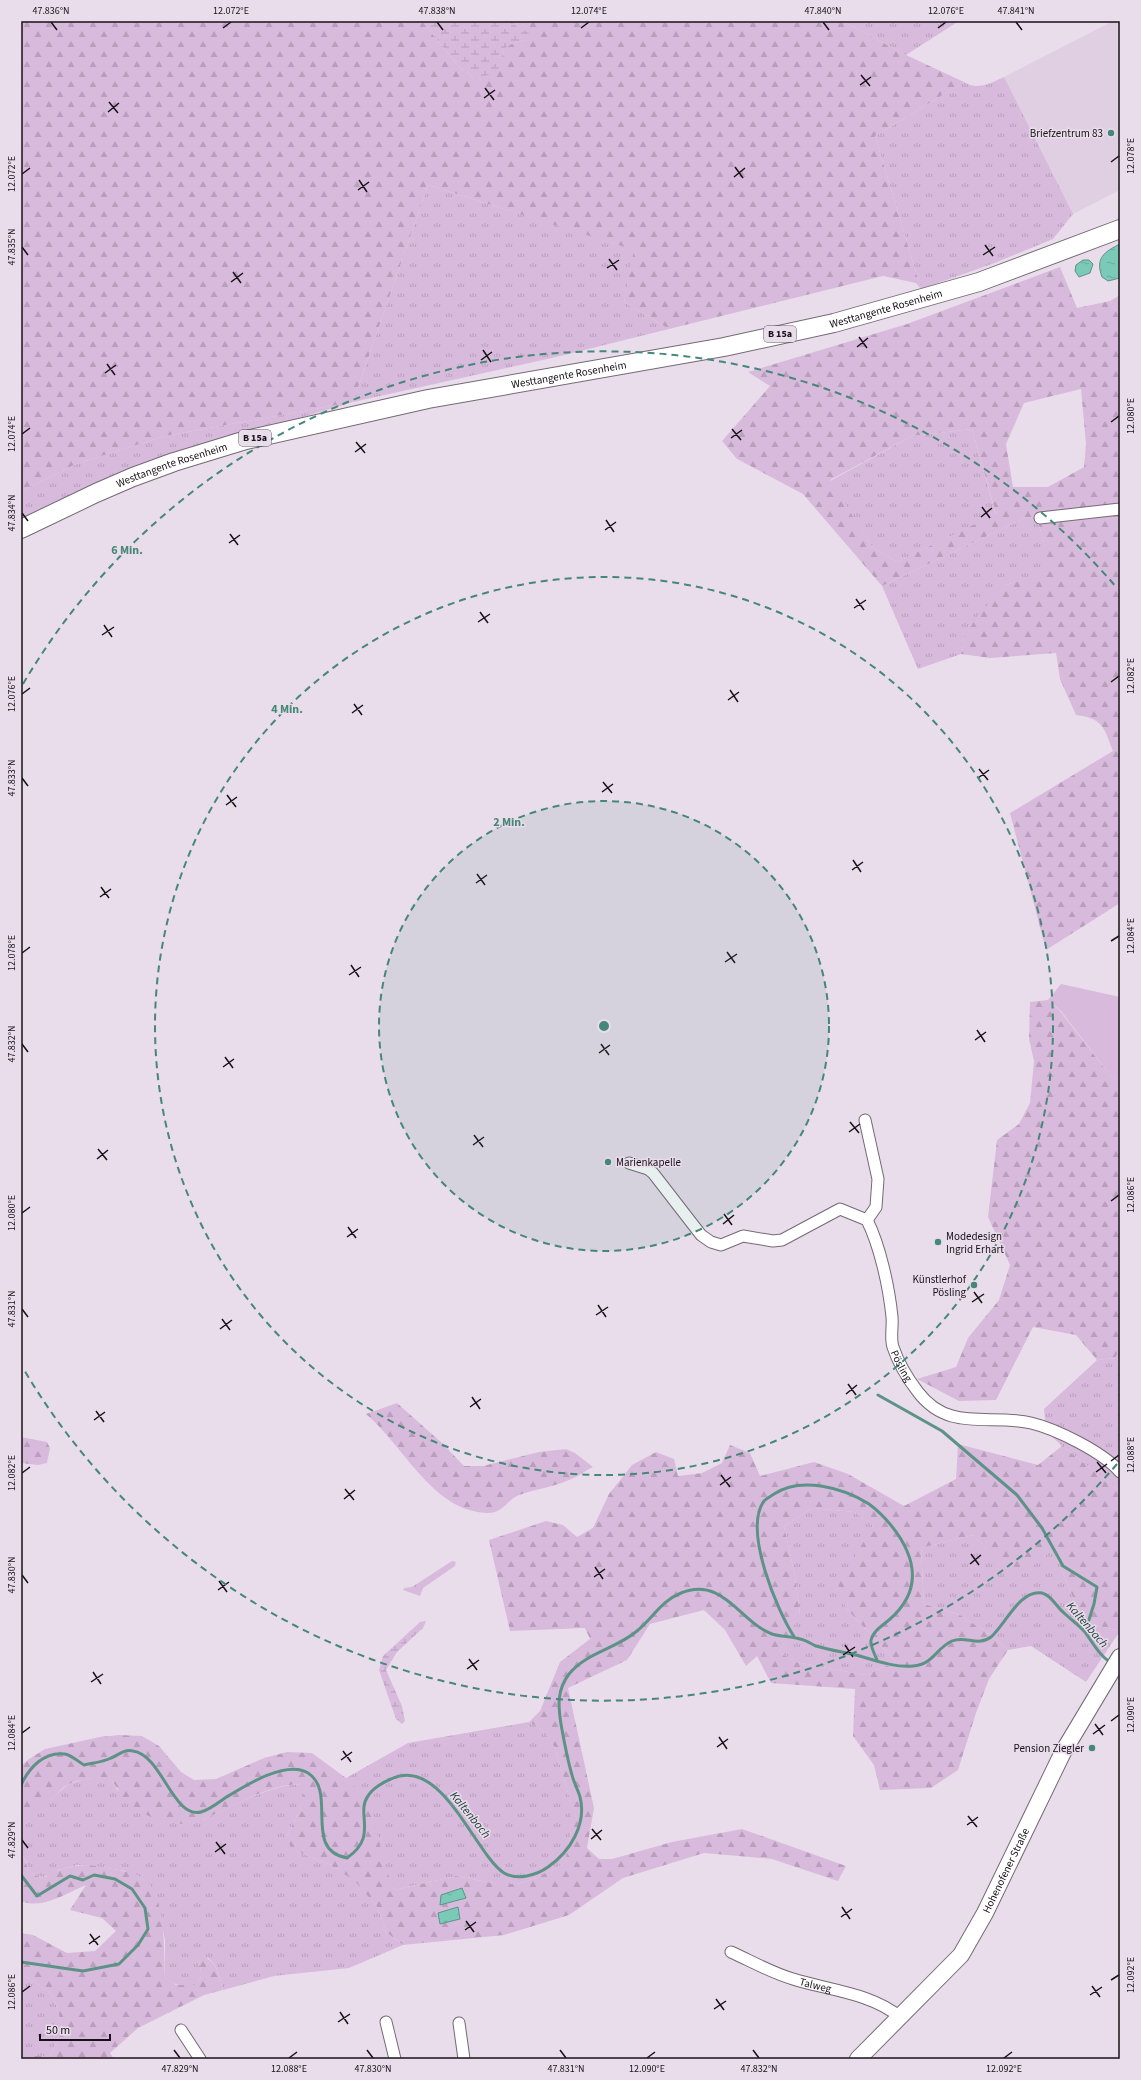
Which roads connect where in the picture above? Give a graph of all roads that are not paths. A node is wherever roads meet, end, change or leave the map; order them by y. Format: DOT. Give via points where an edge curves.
graph roads {
  1 [pos="1120,229"];
  2 [pos="1120,509"];
  3 [pos="1040,518"];
  4 [pos="21,529"];
  5 [pos="865,1120"];
  6 [pos="629,1163"];
  7 [pos="867,1220"];
  8 [pos="1120,1472"];
  9 [pos="1120,1657"];
  10 [pos="731,1952"];
  11 [pos="900,2017"];
  12 [pos="386,2022"];
  13 [pos="459,2024"];
  14 [pos="181,2030"];
  15 [pos="200,2059"];
  16 [pos="395,2059"];
  17 [pos="464,2059"];
  18 [pos="858,2059"];
  1 -- 4 [label="highway, Westtangente Rosenheim / B 15a" via="979,282 834,322 716,348 428,399 246,440 133,477"];
  2 -- 3 [label="street"];
  5 -- 7 [label="street" via="878,1179 876,1207"];
  6 -- 7 [label="street" via="653,1173 701,1234 711,1242 721,1245 742,1236 782,1240 840,1209"];
  7 -- 8 [label="street, Pösling" via="876,1240 888,1286 893,1346 902,1367 919,1393 933,1406 959,1419 1030,1422 1085,1444"];
  9 -- 11 [label="main road, Hohenofener Straße" via="1063,1752 985,1913 961,1955"];
  10 -- 11 [label="street, Talweg" via="791,1979 866,1999 893,2011"];
  11 -- 18 [label="main road, Hohenofener Straße"];
  12 -- 16 [label="street"];
  13 -- 17 [label="street"];
  14 -- 15 [label="street"];
}
